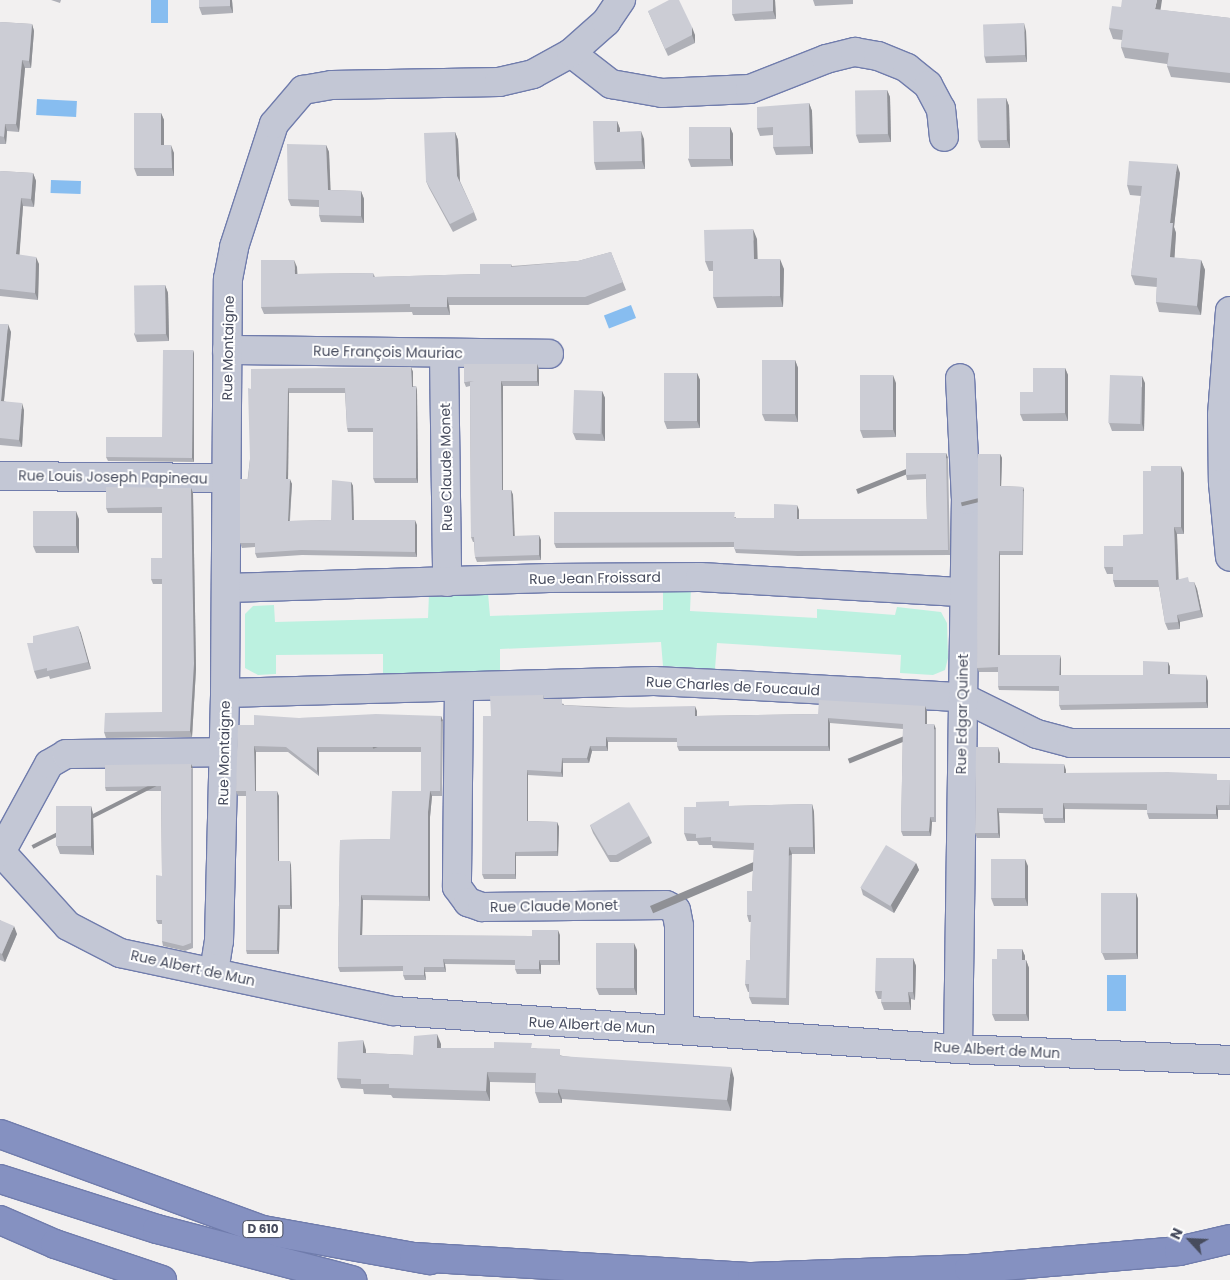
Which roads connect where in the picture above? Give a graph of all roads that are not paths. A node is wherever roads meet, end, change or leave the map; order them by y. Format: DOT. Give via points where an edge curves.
graph roads {
  1 [pos="620,0"];
  2 [pos="572,53"];
  3 [pos="944,137"];
  4 [pos="1230,311"];
  5 [pos="227,350"];
  6 [pos="444,353"];
  7 [pos="549,354"];
  8 [pos="960,378"];
  9 [pos="0,476"];
  10 [pos="226,478"];
  11 [pos="1230,554"];
  12 [pos="447,582"];
  13 [pos="227,588"];
  14 [pos="964,592"];
  15 [pos="459,688"];
  16 [pos="225,694"];
  17 [pos="962,697"];
  18 [pos="1230,744"];
  19 [pos="224,752"];
  20 [pos="0,851"];
  21 [pos="214,972"];
  22 [pos="679,1030"];
  23 [pos="958,1049"];
  24 [pos="1230,1060"];
  25 [pos="0,1134"];
  26 [pos="0,1179"];
  27 [pos="0,1220"];
  28 [pos="1230,1239"];
  29 [pos="414,1257"];
  30 [pos="162,1280"];
  31 [pos="352,1280"];
  32 [pos="537,1280"];
  1 -- 2 [label="street, Rue Montaigne" via="606,22"];
  2 -- 3 [label="street" via="611,84 662,93 750,89 826,59 855,52 878,56 907,68 928,84 941,109"];
  2 -- 5 [label="street, Rue Montaigne" via="533,74 498,82 332,86 303,90 274,124 234,247 228,278"];
  4 -- 11 [label="street" via="1222,415"];
  5 -- 6 [label="street, Rue François Mauriac"];
  5 -- 10 [label="street, Rue Montaigne"];
  6 -- 7 [label="street, Rue François Mauriac"];
  6 -- 12 [label="street, Rue Claude Monet"];
  8 -- 14 [label="street, Rue Edgar Quinet" via="966,500"];
  9 -- 10 [label="street, Rue Louis Joseph Papineau"];
  10 -- 13 [label="street, Rue Montaigne"];
  12 -- 13 [label="street, Rue Jean Froissard"];
  12 -- 14 [label="street, Rue Jean Froissard" via="700,577"];
  13 -- 16 [label="street, Rue Montaigne"];
  14 -- 17 [label="street, Rue Edgar Quinet"];
  15 -- 16 [label="street, Rue Charles de Foucauld"];
  15 -- 17 [label="street, Rue Charles de Foucauld" via="654,681"];
  15 -- 22 [label="street, Rue Claude Monet" via="457,887 468,902 482,907 666,905 676,910 680,926"];
  16 -- 19 [label="street, Rue Montaigne"];
  17 -- 18 [label="street, Rue Charles de Foucauld" via="1037,734 1071,743"];
  17 -- 23 [label="street, Rue Edgar Quinet"];
  19 -- 20 [label="street" via="66,754 49,764"];
  19 -- 21 [label="street, Rue Montaigne" via="219,941"];
  20 -- 21 [label="street, Rue Albert de Mun" via="68,926 120,953"];
  21 -- 22 [label="street, Rue Albert de Mun" via="394,1011"];
  22 -- 23 [label="street, Rue Albert de Mun"];
  23 -- 24 [label="street, Rue Albert de Mun"];
  25 -- 29 [label="highway, D 610" via="263,1230"];
  26 -- 31 [label="highway, D 610" via="157,1229"];
  27 -- 30 [label="highway" via="55,1244"];
  28 -- 29 [label="highway" via="1179,1250 978,1268 752,1276"];
  29 -- 32 [label="highway, D 610"];
}
